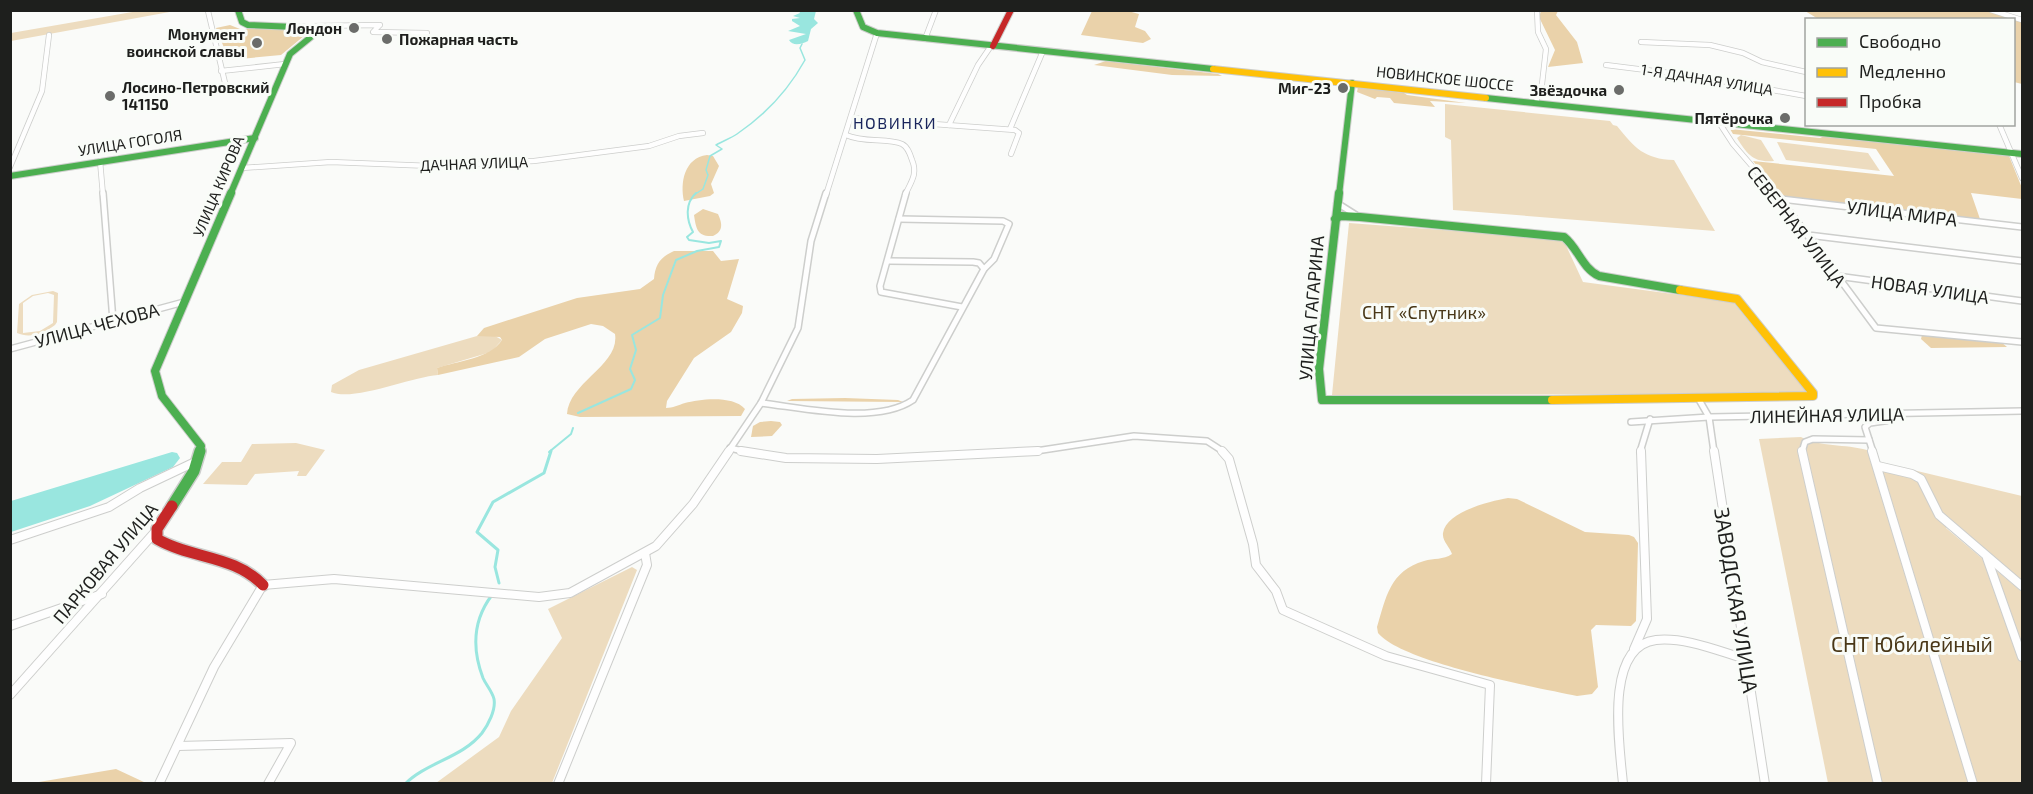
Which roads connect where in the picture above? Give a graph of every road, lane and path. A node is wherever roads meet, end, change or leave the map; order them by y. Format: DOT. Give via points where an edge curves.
graph roads {
  1 [pos="238,10"];
  2 [pos="856,10"];
  3 [pos="936,10"];
  4 [pos="1011,10"];
  5 [pos="1536,10"];
  6 [pos="1991,10"];
  7 [pos="208,11"];
  8 [pos="2022,20"];
  9 [pos="312,26"];
  10 [pos="427,33"];
  11 [pos="877,33"];
  12 [pos="48,35"];
  13 [pos="925,39"];
  14 [pos="1641,42"];
  15 [pos="992,46"];
  16 [pos="1043,51"];
  17 [pos="285,64"];
  18 [pos="1606,65"];
  19 [pos="221,71"];
  20 [pos="1805,72"];
  21 [pos="1352,83"];
  22 [pos="226,87"];
  23 [pos="1805,96"];
  24 [pos="1537,102"];
  25 [pos="852,118"];
  26 [pos="1720,123"];
  27 [pos="949,125"];
  28 [pos="2000,126"];
  29 [pos="1010,129"];
  30 [pos="703,133"];
  31 [pos="846,135"];
  32 [pos="255,138"];
  33 [pos="855,139"];
  34 [pos="844,143"];
  35 [pos="2017,153"];
  36 [pos="1011,154"];
  37 [pos="100,161"];
  38 [pos="10,167"];
  39 [pos="242,168"];
  40 [pos="10,176"];
  41 [pos="2022,178"];
  42 [pos="1781,199"];
  43 [pos="1337,203"];
  44 [pos="1360,217"];
  45 [pos="899,219"];
  46 [pos="1335,219"];
  47 [pos="2022,227"];
  48 [pos="1808,235"];
  49 [pos="888,261"];
  50 [pos="2022,261"];
  51 [pos="984,268"];
  52 [pos="1837,276"];
  53 [pos="2022,301"];
  54 [pos="184,302"];
  55 [pos="962,307"];
  56 [pos="113,321"];
  57 [pos="2022,342"];
  58 [pos="10,349"];
  59 [pos="1698,398"];
  60 [pos="761,404"];
  61 [pos="2022,411"];
  62 [pos="1889,413"];
  63 [pos="1709,417"];
  64 [pos="1650,419"];
  65 [pos="1631,422"];
  66 [pos="198,440"];
  67 [pos="1869,440"];
  68 [pos="730,448"];
  69 [pos="198,461"];
  70 [pos="1878,466"];
  71 [pos="157,530"];
  72 [pos="10,540"];
  73 [pos="645,554"];
  74 [pos="1987,557"];
  75 [pos="263,585"];
  76 [pos="2022,586"];
  77 [pos="102,594"];
  78 [pos="10,626"];
  79 [pos="1634,649"];
  80 [pos="2022,657"];
  81 [pos="1746,659"];
  82 [pos="10,695"];
  83 [pos="178,747"];
  84 [pos="159,783"];
  85 [pos="268,783"];
  86 [pos="558,783"];
  87 [pos="1486,783"];
  88 [pos="1623,783"];
  89 [pos="1765,783"];
  90 [pos="1878,783"];
  91 [pos="1973,783"];
  1 -- 9 [label="street" via="242,22 248,25"];
  2 -- 11 [label="street, НОВИНСКОЕ ШОССЕ" via="857,22"];
  3 -- 13 [label="street"];
  4 -- 15 [label="street"];
  5 -- 24 [label="street" via="1538,32 1546,49"];
  6 -- 8 [label="street"];
  7 -- 19 [label="street"];
  9 -- 10 [label="street" via="380,25 374,32"];
  9 -- 17 [label="street, УЛИЦА КИРОВА" via="318,28 317,32 290,54"];
  11 -- 13 [label="street, НОВИНСКОЕ ШОССЕ"];
  11 -- 25 [label="street"];
  12 -- 38 [label="street" via="42,92"];
  13 -- 15 [label="street, НОВИНСКОЕ ШОССЕ"];
  14 -- 20 [label="street" via="1710,45"];
  15 -- 16 [label="street, НОВИНСКОЕ ШОССЕ"];
  15 -- 27 [label="street" via="978,65"];
  16 -- 21 [label="street, НОВИНСКОЕ ШОССЕ"];
  16 -- 29 [label="street"];
  17 -- 19 [label="street"];
  17 -- 32 [label="street, УЛИЦА КИРОВА"];
  18 -- 23 [label="street, 1-Я ДАЧНАЯ УЛИЦА"];
  19 -- 22 [label="street"];
  21 -- 24 [label="street, НОВИНСКОЕ ШОССЕ"];
  21 -- 43 [label="street, УЛИЦА ГАГАРИНА"];
  24 -- 26 [label="street, НОВИНСКОЕ ШОССЕ"];
  25 -- 27 [label="street"];
  25 -- 31 [label="street"];
  26 -- 35 [label="street, НОВИНСКОЕ ШОССЕ"];
  26 -- 42 [label="street, СЕВЕРНАЯ УЛИЦА" via="1747,163"];
  27 -- 29 [label="street"];
  28 -- 35 [label="street"];
  29 -- 36 [label="street" via="1019,133"];
  30 -- 39 [label="street, ДАЧНАЯ УЛИЦА" via="649,146 534,161 431,166 322,162"];
  31 -- 33 [label="street"];
  31 -- 34 [label="street"];
  32 -- 37 [label="street, УЛИЦА ГОГОЛЯ"];
  32 -- 39 [label="street, УЛИЦА КИРОВА"];
  33 -- 34 [label="street"];
  33 -- 45 [label="street" via="896,143 908,150 916,171 905,193"];
  34 -- 60 [label="street" via="811,241 798,328"];
  35 -- 41 [label="street"];
  37 -- 40 [label="street, УЛИЦА ГОГОЛЯ"];
  37 -- 56 [label="street"];
  39 -- 54 [label="street, УЛИЦА КИРОВА"];
  42 -- 47 [label="street, УЛИЦА МИРА"];
  42 -- 48 [label="street, СЕВЕРНАЯ УЛИЦА"];
  43 -- 44 [label="street"];
  43 -- 46 [label="street, УЛИЦА ГАГАРИНА"];
  44 -- 46 [label="street"];
  44 -- 59 [label="street" via="1564,237 1571,240 1587,269 1599,277 1737,299 1813,393 1809,397"];
  45 -- 49 [label="street"];
  45 -- 51 [label="street" via="1007,222 1009,226 994,259"];
  46 -- 59 [label="street, УЛИЦА ГАГАРИНА" via="1319,369 1322,400 1449,400 1485,404 1657,396"];
  48 -- 50 [label="street"];
  48 -- 52 [label="street, СЕВЕРНАЯ УЛИЦА"];
  49 -- 51 [label="street" via="972,262"];
  49 -- 55 [label="street" via="881,292"];
  51 -- 55 [label="street"];
  52 -- 53 [label="street, НОВАЯ УЛИЦА"];
  52 -- 57 [label="street, СЕВЕРНАЯ УЛИЦА" via="1876,328"];
  54 -- 56 [label="street, УЛИЦА ЧЕХОВА"];
  54 -- 66 [label="street, УЛИЦА КИРОВА" via="155,371 157,388 171,412"];
  55 -- 60 [label="street" via="914,400 903,406 894,410 834,411"];
  56 -- 58 [label="street, УЛИЦА ЧЕХОВА"];
  59 -- 63 [label="street"];
  60 -- 68 [label="street"];
  61 -- 62 [label="street, ЛИНЕЙНАЯ УЛИЦА"];
  62 -- 63 [label="street, ЛИНЕЙНАЯ УЛИЦА"];
  62 -- 67 [label="street" via="1891,420 1866,425"];
  63 -- 64 [label="street, ЛИНЕЙНАЯ УЛИЦА"];
  63 -- 81 [label="street, ЗАВОДСКАЯ УЛИЦА"];
  64 -- 65 [label="street, ЛИНЕЙНАЯ УЛИЦА"];
  64 -- 79 [label="street" via="1640,453 1647,619"];
  66 -- 69 [label="street, ПАРКОВАЯ УЛИЦА"];
  67 -- 70 [label="street"];
  67 -- 90 [label="street" via="1813,439 1805,442 1802,452"];
  68 -- 73 [label="street" via="673,530"];
  68 -- 87 [label="street" via="786,458 878,459 1036,451 1134,436 1207,441 1229,459 1256,564 1276,591 1283,610 1386,656 1490,685"];
  69 -- 71 [label="street, ПАРКОВАЯ УЛИЦА"];
  69 -- 72 [label="street" via="102,510"];
  70 -- 74 [label="street" via="1921,479 1939,515"];
  70 -- 91 [label="street"];
  71 -- 75 [label="street" via="157,539 167,548 209,555 261,580"];
  71 -- 77 [label="street, ПАРКОВАЯ УЛИЦА"];
  73 -- 75 [label="street" via="555,596 334,579"];
  73 -- 86 [label="street" via="647,566"];
  74 -- 76 [label="street"];
  74 -- 80 [label="street"];
  75 -- 83 [label="street" via="214,667"];
  77 -- 78 [label="street"];
  77 -- 82 [label="street, ПАРКОВАЯ УЛИЦА"];
  79 -- 81 [label="street" via="1647,641 1672,641"];
  79 -- 88 [label="street" via="1623,669 1619,688"];
  81 -- 89 [label="street, ЗАВОДСКАЯ УЛИЦА"];
  83 -- 84 [label="street"];
  83 -- 85 [label="street" via="291,743"];
}
